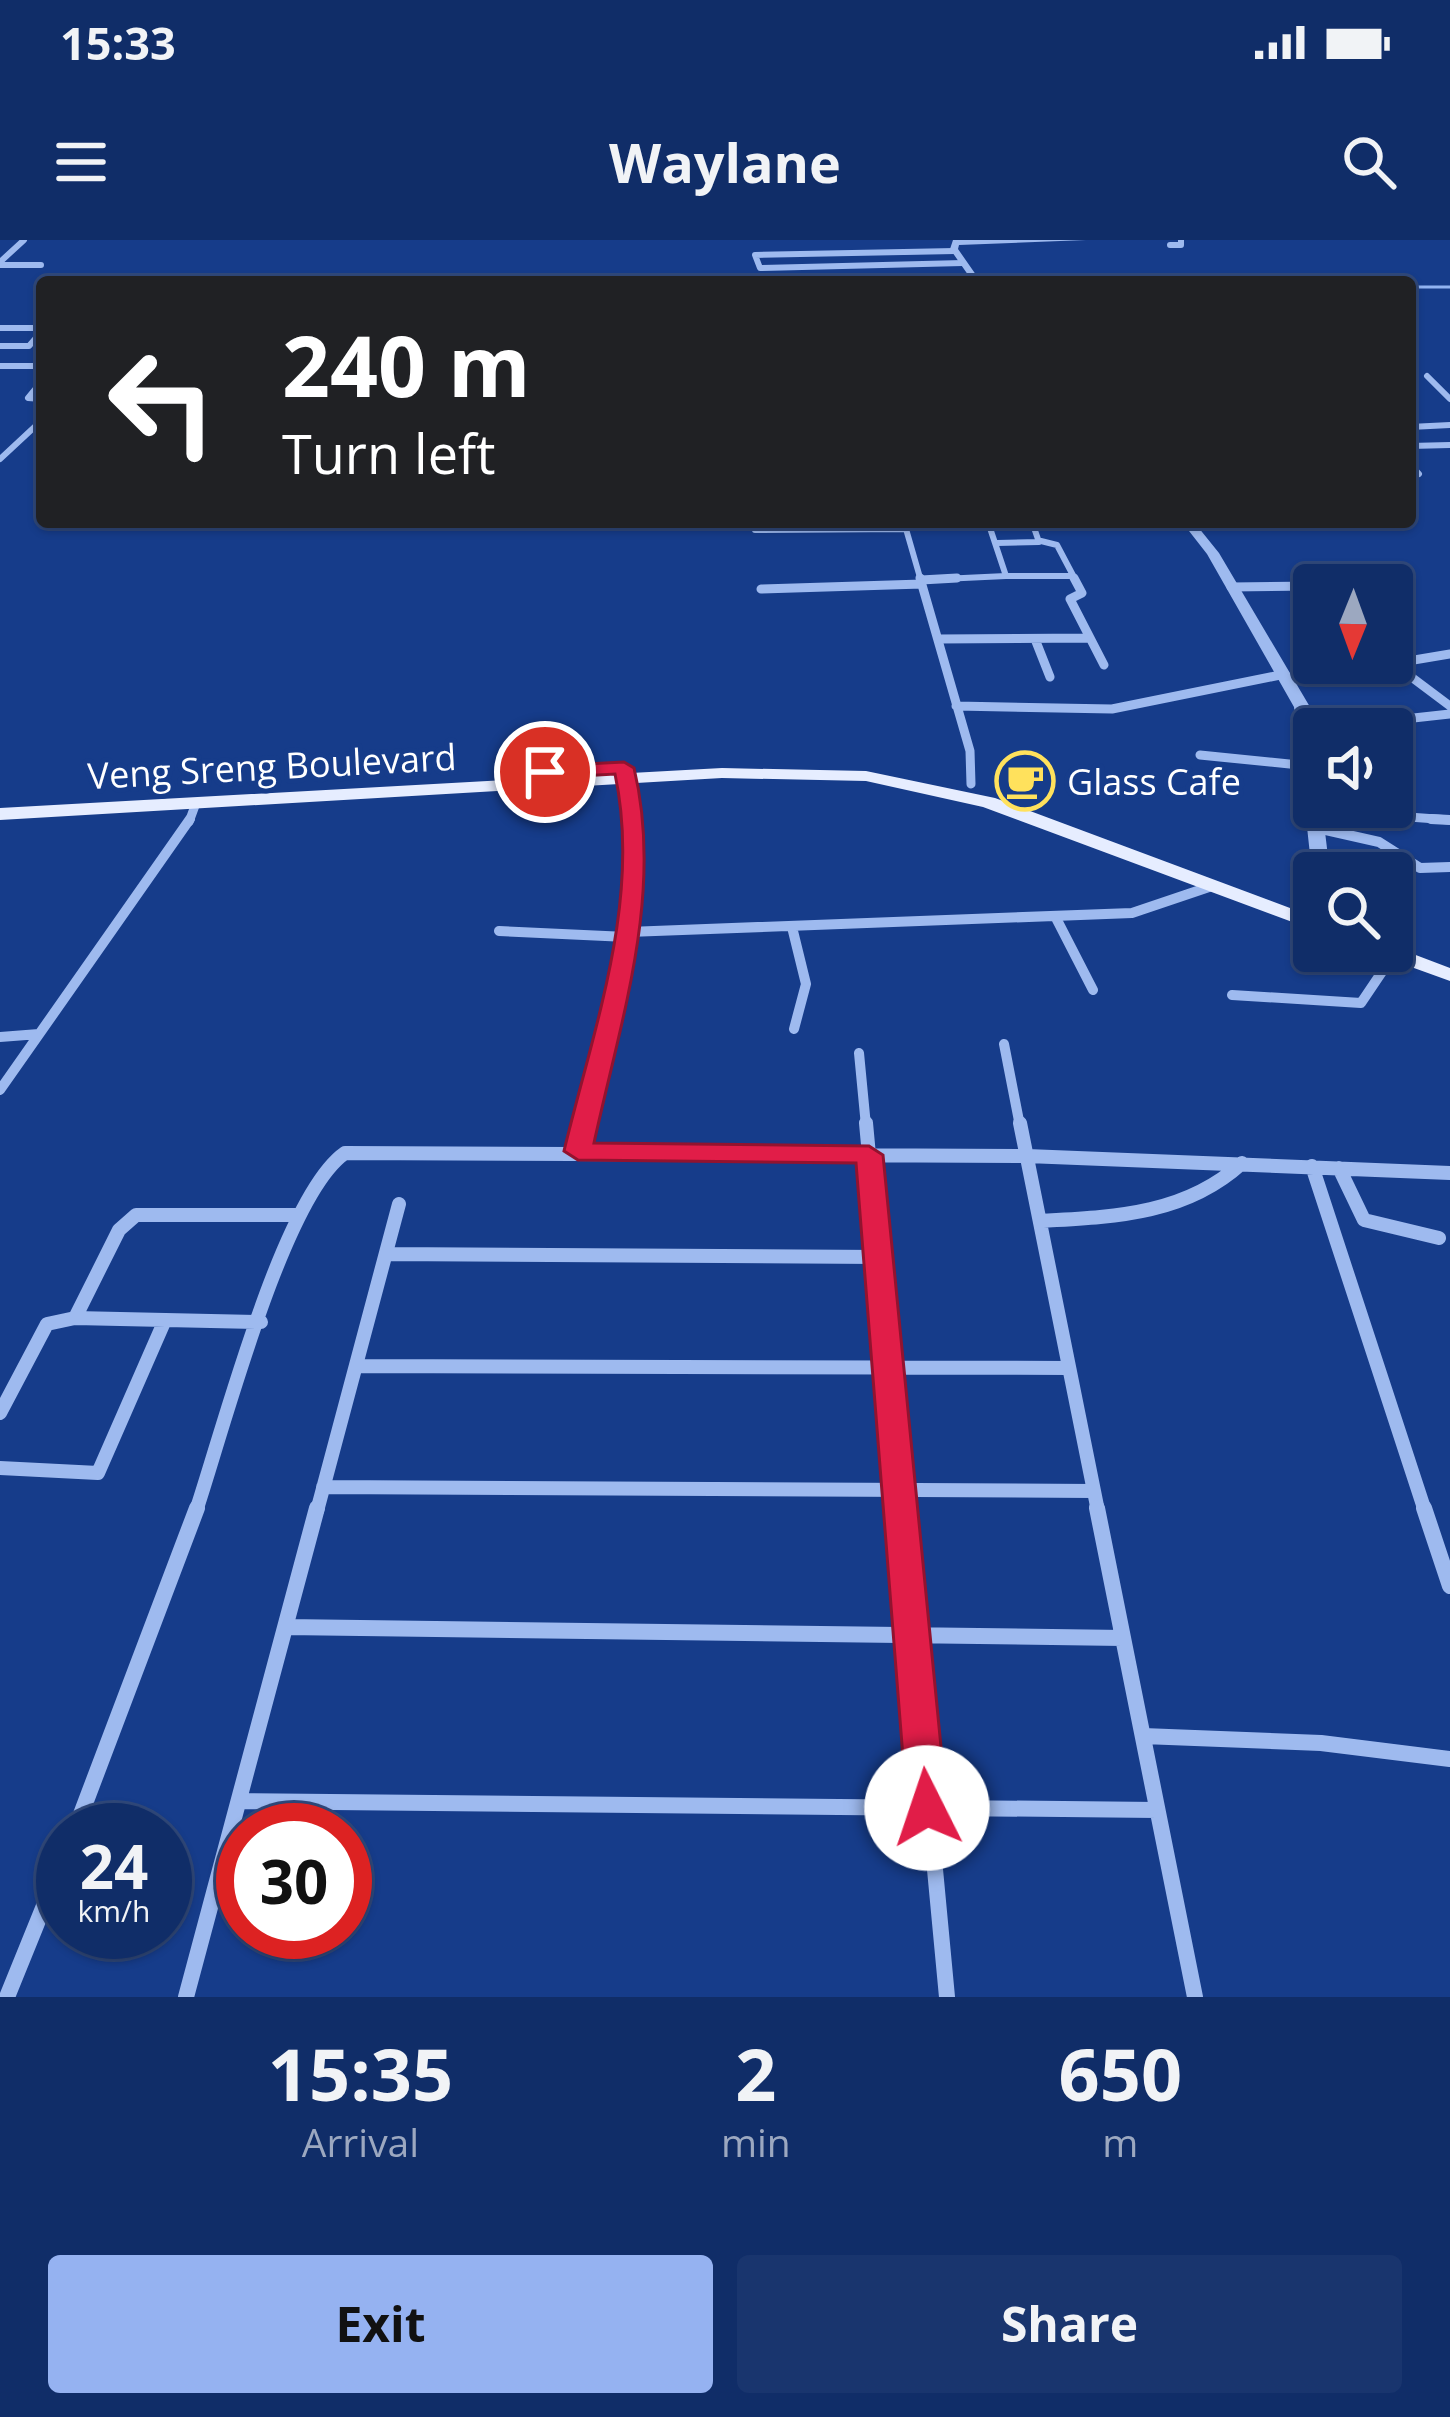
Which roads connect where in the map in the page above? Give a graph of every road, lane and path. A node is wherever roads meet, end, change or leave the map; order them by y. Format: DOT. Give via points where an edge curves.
graph roads {
  1 [pos="24,240"];
  2 [pos="1082,240"];
  3 [pos="1181,240"];
  4 [pos="956,245"];
  5 [pos="1170,245"];
  6 [pos="963,263"];
  7 [pos="0,264"];
  8 [pos="41,265"];
  9 [pos="973,276"];
  10 [pos="0,328"];
  11 [pos="36,329"];
  12 [pos="36,337"];
  13 [pos="0,346"];
  14 [pos="29,346"];
  15 [pos="36,346"];
  16 [pos="11,366"];
  17 [pos="36,366"];
  18 [pos="0,367"];
  19 [pos="1427,376"];
  20 [pos="1450,399"];
  21 [pos="36,425"];
  22 [pos="1450,425"];
  23 [pos="1438,426"];
  24 [pos="1416,427"];
  25 [pos="1450,441"];
  26 [pos="1416,445"];
  27 [pos="0,459"];
  28 [pos="1416,471"];
  29 [pos="1419,474"];
  30 [pos="815,528"];
  31 [pos="907,528"];
  32 [pos="991,528"];
  33 [pos="1035,528"];
  34 [pos="1192,528"];
  35 [pos="755,530"];
  36 [pos="1042,541"];
  37 [pos="997,543"];
  38 [pos="1006,576"];
  39 [pos="1071,576"];
  40 [pos="922,582"];
  41 [pos="1231,586"];
  42 [pos="1293,586"];
  43 [pos="760,589"];
  44 [pos="1090,638"];
  45 [pos="938,639"];
  46 [pos="1034,639"];
  47 [pos="1450,654"];
  48 [pos="1413,661"];
  49 [pos="1104,665"];
  50 [pos="1050,677"];
  51 [pos="1293,677"];
  52 [pos="1287,678"];
  53 [pos="1413,680"];
  54 [pos="956,706"];
  55 [pos="1302,708"];
  56 [pos="1450,710"];
  57 [pos="1413,716"];
  58 [pos="1201,754"];
  59 [pos="1293,764"];
  60 [pos="625,773"];
  61 [pos="971,784"];
  62 [pos="0,802"];
  63 [pos="196,803"];
  64 [pos="0,814"];
  65 [pos="1413,817"];
  66 [pos="1450,820"];
  67 [pos="1317,828"];
  68 [pos="1319,852"];
  69 [pos="1450,867"];
  70 [pos="1212,886"];
  71 [pos="1293,906"];
  72 [pos="1293,908"];
  73 [pos="1056,918"];
  74 [pos="792,928"];
  75 [pos="499,931"];
  76 [pos="627,934"];
  77 [pos="1413,952"];
  78 [pos="1413,958"];
  79 [pos="1450,959"];
  80 [pos="1380,972"];
  81 [pos="1450,975"];
  82 [pos="1093,990"];
  83 [pos="1232,995"];
  84 [pos="794,1029"];
  85 [pos="38,1034"];
  86 [pos="0,1037"];
  87 [pos="1004,1044"];
  88 [pos="859,1053"];
  89 [pos="0,1090"];
  90 [pos="578,1151"];
  91 [pos="869,1155"];
  92 [pos="1027,1156"];
  93 [pos="1242,1163"];
  94 [pos="1312,1166"];
  95 [pos="1339,1168"];
  96 [pos="1450,1173"];
  97 [pos="399,1204"];
  98 [pos="295,1215"];
  99 [pos="1040,1221"];
  100 [pos="1439,1238"];
  101 [pos="386,1255"];
  102 [pos="880,1257"];
  103 [pos="75,1318"];
  104 [pos="165,1320"];
  105 [pos="261,1322"];
  106 [pos="356,1366"];
  107 [pos="888,1368"];
  108 [pos="1069,1369"];
  109 [pos="0,1413"];
  110 [pos="0,1468"];
  111 [pos="323,1487"];
  112 [pos="899,1490"];
  113 [pos="1094,1490"];
  114 [pos="1450,1586"];
  115 [pos="286,1628"];
  116 [pos="913,1635"];
  117 [pos="1123,1638"];
  118 [pos="1143,1736"];
  119 [pos="1450,1759"];
  120 [pos="239,1801"];
  121 [pos="86,1803"];
  122 [pos="927,1808"];
  123 [pos="1157,1810"];
  124 [pos="36,1926"];
  125 [pos="7,1997"];
  126 [pos="186,1997"];
  127 [pos="947,1997"];
  128 [pos="1195,1997"];
  1 -- 7 [label="street"];
  2 -- 4 [label="street"];
  3 -- 5 [label="street"];
  4 -- 6 [label="street"];
  4 -- 6 [label="street" via="754,255 760,268"];
  6 -- 9 [label="street"];
  7 -- 8 [label="street"];
  10 -- 11 [label="street"];
  12 -- 14 [label="street"];
  13 -- 14 [label="street"];
  14 -- 15 [label="street"];
  14 -- 16 [label="street"];
  16 -- 17 [label="street"];
  16 -- 18 [label="street"];
  19 -- 20 [label="street"];
  21 -- 27 [label="street"];
  22 -- 23 [label="street"];
  23 -- 24 [label="street"];
  23 -- 25 [label="street"];
  25 -- 26 [label="street"];
  28 -- 29 [label="street"];
  30 -- 35 [label="street"];
  31 -- 40 [label="street"];
  32 -- 37 [label="street"];
  33 -- 36 [label="street"];
  34 -- 41 [label="street"];
  36 -- 37 [label="street"];
  36 -- 39 [label="street" via="1057,545"];
  37 -- 38 [label="street"];
  38 -- 39 [label="street"];
  38 -- 40 [label="street"];
  39 -- 44 [label="street" via="1082,593 1070,599"];
  40 -- 43 [label="street"];
  40 -- 45 [label="street"];
  41 -- 42 [label="street"];
  41 -- 52 [label="street"];
  44 -- 46 [label="street"];
  44 -- 49 [label="street"];
  45 -- 46 [label="street"];
  45 -- 54 [label="street"];
  46 -- 50 [label="street"];
  47 -- 48 [label="street"];
  51 -- 52 [label="street"];
  52 -- 54 [label="street" via="1112,709"];
  52 -- 55 [label="street"];
  53 -- 56 [label="street"];
  54 -- 61 [label="street"];
  56 -- 57 [label="street"];
  58 -- 59 [label="street"];
  60 -- 61 [label="main road, Veng Sreng Boulevard" via="817,761"];
  60 -- 62 [label="main road, Veng Sreng Boulevard"];
  60 -- 63 [label="main road, Veng Sreng Boulevard"];
  60 -- 70 [label="main road, Veng Sreng Boulevard" via="779,772 913,783 988,802"];
  60 -- 76 [label="street" via="637,856"];
  61 -- 71 [label="main road, Veng Sreng Boulevard"];
  63 -- 64 [label="main road, Veng Sreng Boulevard"];
  63 -- 85 [label="street"];
  65 -- 66 [label="street"];
  67 -- 68 [label="street"];
  67 -- 69 [label="street" via="1379,842 1420,868"];
  70 -- 72 [label="main road, Veng Sreng Boulevard"];
  70 -- 73 [label="street" via="1154,909"];
  73 -- 74 [label="street"];
  73 -- 82 [label="street"];
  74 -- 76 [label="street"];
  74 -- 84 [label="street" via="806,984"];
  75 -- 76 [label="street"];
  76 -- 90 [label="street"];
  77 -- 79 [label="main road"];
  78 -- 81 [label="main road"];
  80 -- 83 [label="street" via="1360,1004"];
  85 -- 86 [label="street"];
  85 -- 89 [label="street"];
  87 -- 92 [label="street"];
  88 -- 91 [label="street"];
  90 -- 91 [label="street"];
  90 -- 98 [label="street" via="356,1150 332,1162"];
  91 -- 92 [label="street"];
  91 -- 102 [label="street"];
  92 -- 93 [label="street"];
  92 -- 99 [label="street"];
  93 -- 94 [label="street"];
  93 -- 99 [label="street" via="1222,1185 1158,1209"];
  94 -- 95 [label="street"];
  94 -- 114 [label="street"];
  95 -- 96 [label="street"];
  95 -- 100 [label="street" via="1364,1220"];
  97 -- 101 [label="street"];
  98 -- 103 [label="street" via="136,1215 119,1230"];
  98 -- 105 [label="street"];
  99 -- 108 [label="street"];
  101 -- 102 [label="street"];
  101 -- 106 [label="street"];
  102 -- 107 [label="street"];
  103 -- 104 [label="street"];
  103 -- 109 [label="street" via="47,1324"];
  104 -- 105 [label="street"];
  104 -- 110 [label="street" via="98,1473"];
  105 -- 121 [label="street" via="167,1599"];
  106 -- 107 [label="street"];
  106 -- 111 [label="street"];
  107 -- 108 [label="street"];
  107 -- 112 [label="street"];
  108 -- 113 [label="street"];
  111 -- 112 [label="street"];
  111 -- 115 [label="street"];
  112 -- 113 [label="street"];
  112 -- 116 [label="street"];
  113 -- 117 [label="street"];
  115 -- 116 [label="street"];
  115 -- 120 [label="street"];
  116 -- 117 [label="street"];
  116 -- 122 [label="street"];
  117 -- 118 [label="street"];
  118 -- 119 [label="street" via="1321,1743"];
  118 -- 123 [label="street"];
  120 -- 122 [label="street"];
  120 -- 126 [label="street"];
  122 -- 123 [label="street"];
  122 -- 127 [label="street"];
  123 -- 128 [label="street"];
  124 -- 125 [label="street"];
}
